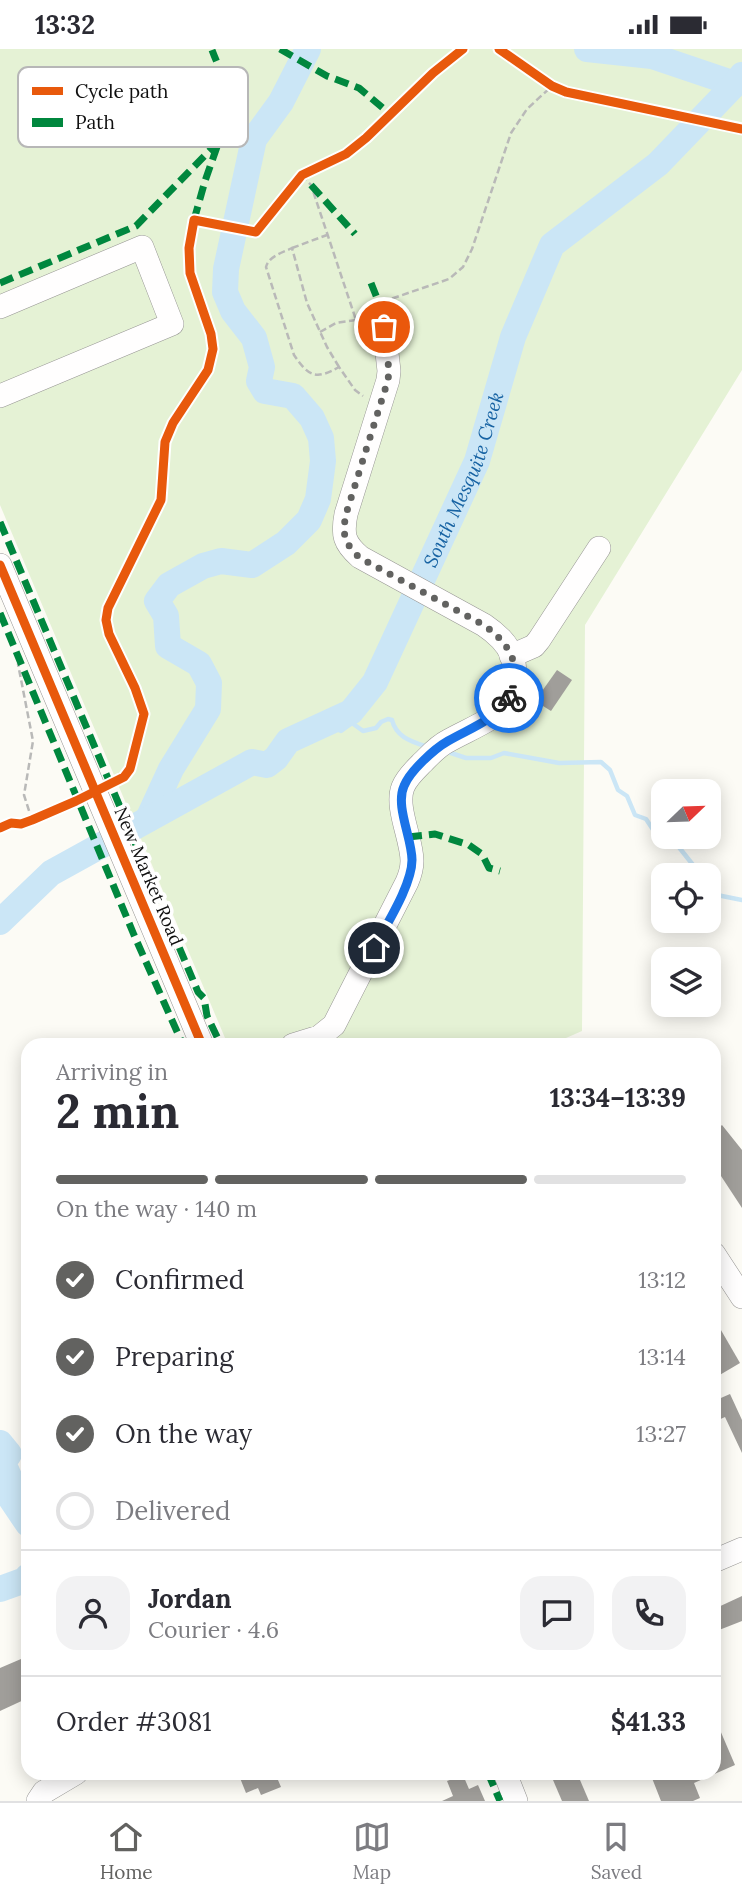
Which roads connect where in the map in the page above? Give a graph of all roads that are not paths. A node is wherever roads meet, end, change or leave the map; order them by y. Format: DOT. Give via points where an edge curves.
graph roads {
  1 [pos="0,307"];
  2 [pos="376,322"];
  3 [pos="0,396"];
  4 [pos="599,548"];
  5 [pos="0,565"];
  6 [pos="511,656"];
  7 [pos="199,1038"];
  8 [pos="316,1038"];
  9 [pos="721,1266"];
  10 [pos="742,1297"];
  11 [pos="742,1549"];
  12 [pos="721,1558"];
  13 [pos="64,1780"];
  14 [pos="508,1780"];
  15 [pos="38,1801"];
  16 [pos="516,1801"];
  1 -- 3 [label="street" via="142,247 172,324"];
  2 -- 6 [label="street" via="389,371 346,514 345,541 360,558 484,625 502,640"];
  4 -- 6 [label="street" via="539,640"];
  5 -- 7 [label="street, New Market Road"];
  6 -- 8 [label="street" via="514,683 500,710 435,750 403,787 401,800 412,860 407,881 334,1025"];
  9 -- 10 [label="street"];
  11 -- 12 [label="street"];
  13 -- 15 [label="street"];
  14 -- 16 [label="street"];
}
